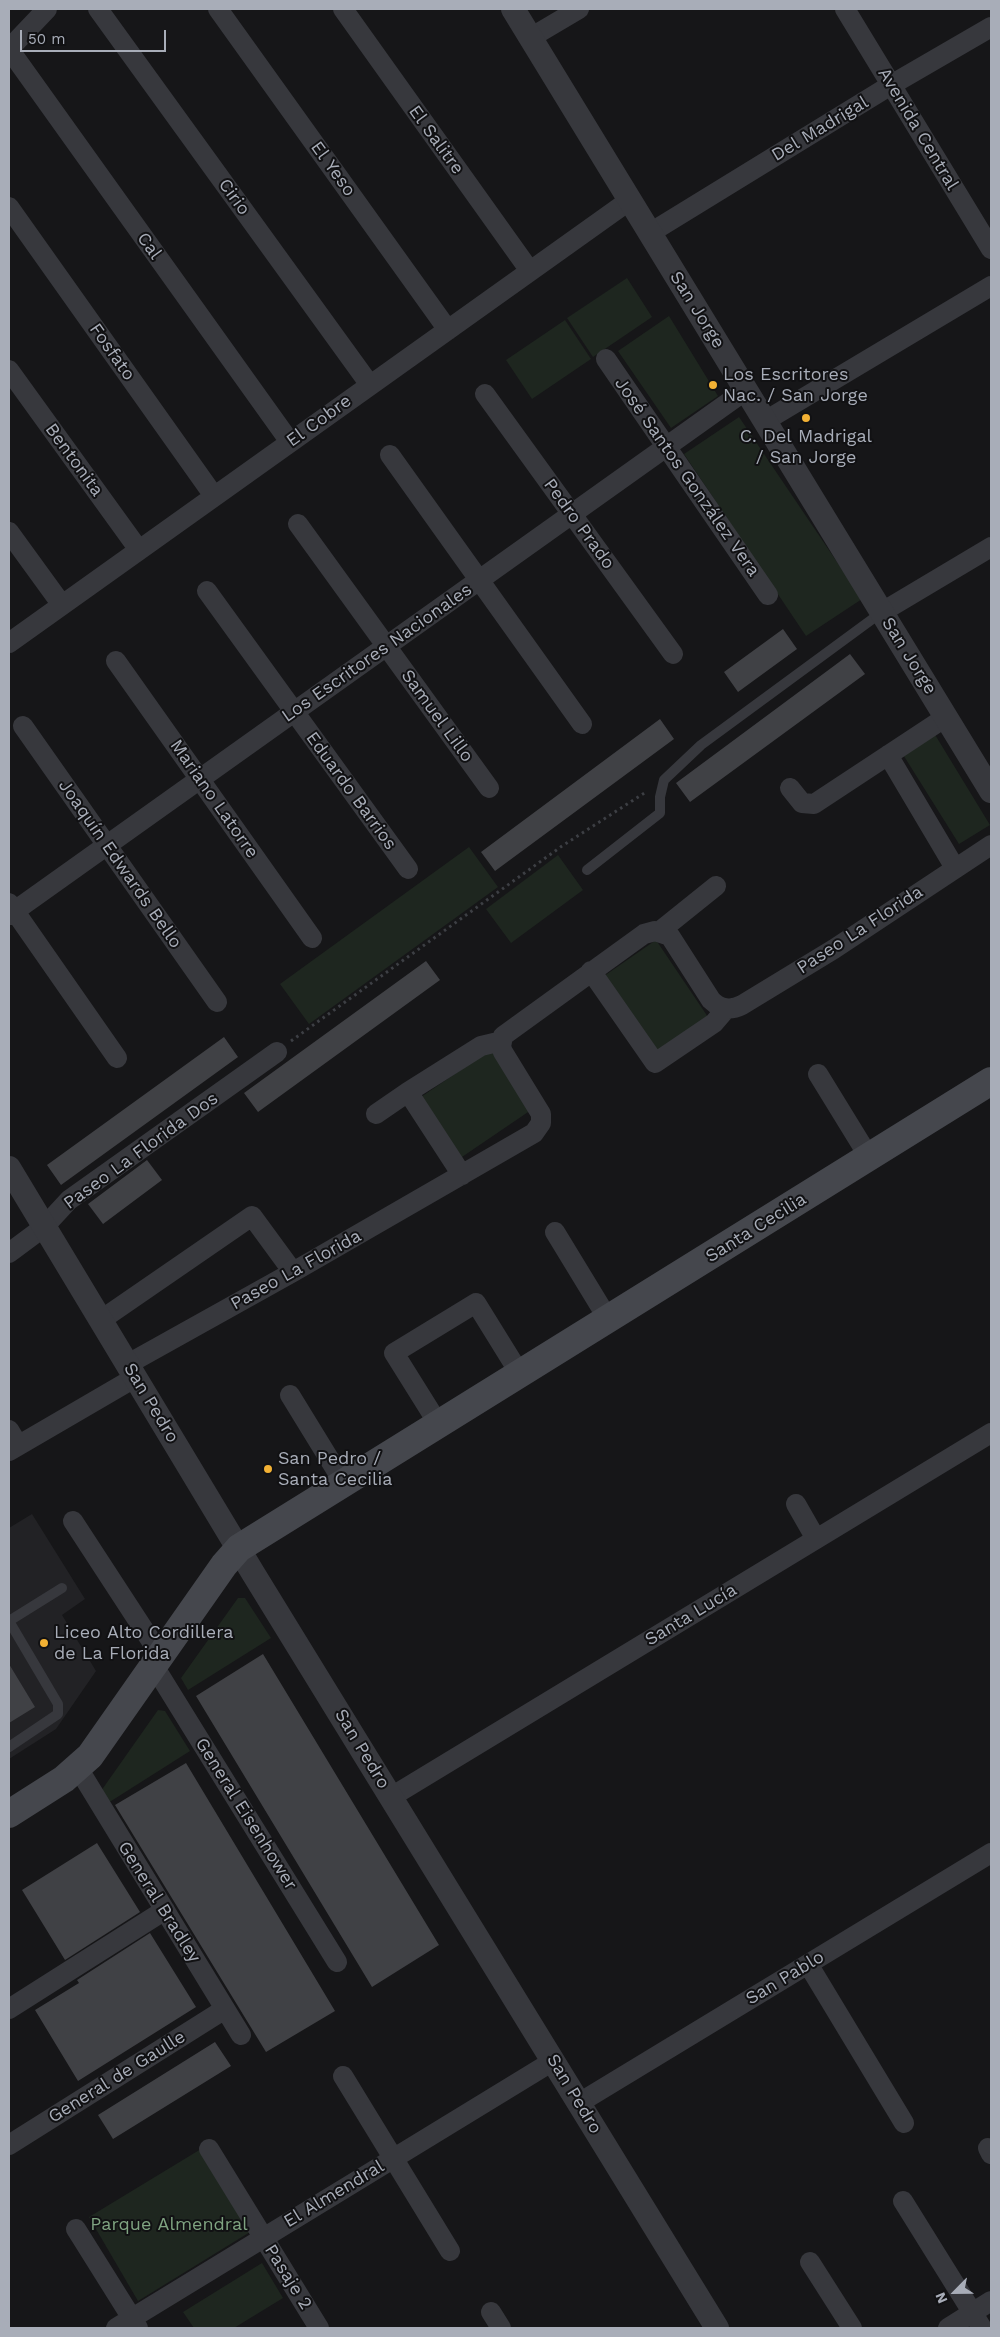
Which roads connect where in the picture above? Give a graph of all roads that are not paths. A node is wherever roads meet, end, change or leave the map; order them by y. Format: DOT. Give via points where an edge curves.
graph roads {
  1 [pos="47,9"];
  2 [pos="98,9"];
  3 [pos="218,9"];
  4 [pos="343,9"];
  5 [pos="513,9"];
  6 [pos="579,9"];
  7 [pos="845,9"];
  8 [pos="991,27"];
  9 [pos="530,38"];
  10 [pos="9,49"];
  11 [pos="891,85"];
  12 [pos="630,200"];
  13 [pos="9,207"];
  14 [pos="650,233"];
  15 [pos="991,249"];
  16 [pos="530,271"];
  17 [pos="991,286"];
  18 [pos="448,330"];
  19 [pos="606,360"];
  20 [pos="9,370"];
  21 [pos="370,385"];
  22 [pos="746,390"];
  23 [pos="485,394"];
  24 [pos="765,420"];
  25 [pos="290,442"];
  26 [pos="667,447"];
  27 [pos="390,456"];
  28 [pos="214,496"];
  29 [pos="572,514"];
  30 [pos="298,524"];
  31 [pos="9,532"];
  32 [pos="991,547"];
  33 [pos="139,550"];
  34 [pos="479,580"];
  35 [pos="207,591"];
  36 [pos="768,595"];
  37 [pos="62,605"];
  38 [pos="882,612"];
  39 [pos="9,643"];
  40 [pos="387,646"];
  41 [pos="673,654"];
  42 [pos="116,661"];
  43 [pos="294,712"];
  44 [pos="946,717"];
  45 [pos="582,724"];
  46 [pos="24,726"];
  47 [pos="888,755"];
  48 [pos="200,779"];
  49 [pos="489,788"];
  50 [pos="790,788"];
  51 [pos="991,791"];
  52 [pos="107,845"];
  53 [pos="991,845"];
  54 [pos="955,868"];
  55 [pos="408,869"];
  56 [pos="587,870"];
  57 [pos="716,886"];
  58 [pos="11,910"];
  59 [pos="660,931"];
  60 [pos="312,938"];
  61 [pos="591,971"];
  62 [pos="218,1002"];
  63 [pos="726,1009"];
  64 [pos="502,1041"];
  65 [pos="276,1052"];
  66 [pos="117,1058"];
  67 [pos="818,1074"];
  68 [pos="991,1081"];
  69 [pos="408,1092"];
  70 [pos="376,1114"];
  71 [pos="869,1157"];
  72 [pos="9,1168"];
  73 [pos="462,1175"];
  74 [pos="44,1227"];
  75 [pos="555,1232"];
  76 [pos="9,1253"];
  77 [pos="293,1272"];
  78 [pos="608,1319"];
  79 [pos="101,1320"];
  80 [pos="132,1370"];
  81 [pos="520,1374"];
  82 [pos="290,1395"];
  83 [pos="439,1425"];
  84 [pos="991,1433"];
  85 [pos="12,1442"];
  86 [pos="344,1483"];
  87 [pos="796,1504"];
  88 [pos="74,1521"];
  89 [pos="816,1539"];
  90 [pos="239,1548"];
  91 [pos="62,1588"];
  92 [pos="158,1661"];
  93 [pos="9,1747"];
  94 [pos="78,1768"];
  95 [pos="391,1797"];
  96 [pos="9,1814"];
  97 [pos="991,1853"];
  98 [pos="165,1910"];
  99 [pos="337,1962"];
  100 [pos="808,1964"];
  101 [pos="9,2009"];
  102 [pos="225,2009"];
  103 [pos="241,2035"];
  104 [pos="553,2061"];
  105 [pos="343,2076"];
  106 [pos="579,2103"];
  107 [pos="904,2123"];
  108 [pos="9,2145"];
  109 [pos="209,2149"];
  110 [pos="393,2159"];
  111 [pos="903,2201"];
  112 [pos="76,2229"];
  113 [pos="264,2238"];
  114 [pos="450,2251"];
  115 [pos="810,2262"];
  116 [pos="991,2301"];
  117 [pos="977,2320"];
  118 [pos="129,2325"];
  119 [pos="319,2328"];
  120 [pos="717,2328"];
  121 [pos="852,2328"];
  122 [pos="948,2328"];
  1 -- 10 [label="street"];
  2 -- 21 [label="street, Cirio"];
  3 -- 18 [label="street, El Yeso"];
  4 -- 16 [label="street, El Salitre"];
  5 -- 9 [label="street, San Jorge"];
  6 -- 9 [label="street"];
  7 -- 11 [label="street, Avenida Central"];
  8 -- 11 [label="street, Del Madrigal"];
  9 -- 12 [label="street, San Jorge"];
  10 -- 25 [label="street, Cal"];
  11 -- 14 [label="street, Del Madrigal"];
  11 -- 15 [label="street, Avenida Central"];
  12 -- 14 [label="street, San Jorge"];
  12 -- 16 [label="street, El Cobre"];
  13 -- 28 [label="street, Fosfato"];
  14 -- 22 [label="street, San Jorge"];
  16 -- 18 [label="street, El Cobre"];
  17 -- 24 [label="street"];
  18 -- 21 [label="street, El Cobre"];
  19 -- 26 [label="street, José Santos González Vera"];
  20 -- 33 [label="street, Bentonita"];
  21 -- 25 [label="street, El Cobre"];
  22 -- 24 [label="street, San Jorge"];
  22 -- 26 [label="street, Los Escritores Nacionales"];
  23 -- 29 [label="street, Pedro Prado"];
  24 -- 38 [label="street, San Jorge"];
  25 -- 28 [label="street, El Cobre"];
  26 -- 29 [label="street, Los Escritores Nacionales"];
  26 -- 36 [label="street, José Santos González Vera"];
  27 -- 34 [label="street"];
  28 -- 33 [label="street, El Cobre"];
  29 -- 34 [label="street, Los Escritores Nacionales"];
  29 -- 41 [label="street, Pedro Prado"];
  30 -- 40 [label="street, Samuel Lillo"];
  31 -- 37 [label="street"];
  32 -- 38 [label="street"];
  33 -- 37 [label="street, El Cobre"];
  34 -- 40 [label="street, Los Escritores Nacionales"];
  34 -- 45 [label="street"];
  35 -- 43 [label="street, Eduardo Barrios"];
  37 -- 39 [label="street, El Cobre"];
  38 -- 44 [label="street, San Jorge"];
  38 -- 56 [label="lane" via="701,745 664,780 660,813"];
  40 -- 43 [label="street, Los Escritores Nacionales"];
  40 -- 49 [label="street, Samuel Lillo"];
  42 -- 48 [label="street, Mariano Latorre"];
  43 -- 48 [label="street, Los Escritores Nacionales"];
  43 -- 55 [label="street, Eduardo Barrios"];
  44 -- 47 [label="street"];
  44 -- 51 [label="street, San Jorge"];
  46 -- 52 [label="street, Joaquín Edwards Bello"];
  47 -- 50 [label="street" via="814,804 802,803"];
  47 -- 54 [label="street"];
  48 -- 52 [label="street, Los Escritores Nacionales"];
  48 -- 60 [label="street, Mariano Latorre"];
  52 -- 58 [label="street, Los Escritores Nacionales"];
  52 -- 62 [label="street, Joaquín Edwards Bello"];
  53 -- 54 [label="street, Paseo La Florida"];
  54 -- 63 [label="street, Paseo La Florida" via="834,948 737,1007"];
  57 -- 59 [label="street"];
  58 -- 66 [label="street"];
  59 -- 61 [label="street" via="644,934"];
  59 -- 63 [label="street" via="674,940 711,1000"];
  61 -- 63 [label="street, Paseo La Florida" via="655,1063 714,1023"];
  61 -- 64 [label="street" via="507,1031"];
  64 -- 69 [label="street" via="481,1046"];
  64 -- 73 [label="street, Paseo La Florida" via="503,1052 539,1110 541,1123 534,1133"];
  65 -- 74 [label="street, Paseo La Florida Dos" via="69,1200"];
  67 -- 71 [label="street"];
  68 -- 71 [label="main road, Santa Cecilia"];
  69 -- 70 [label="street"];
  69 -- 73 [label="street"];
  71 -- 78 [label="main road, Santa Cecilia"];
  72 -- 74 [label="street, San Pedro"];
  73 -- 77 [label="street, Paseo La Florida"];
  74 -- 76 [label="street, Paseo La Florida Dos"];
  74 -- 79 [label="street, San Pedro"];
  75 -- 78 [label="street"];
  77 -- 79 [label="street" via="252,1216"];
  77 -- 80 [label="street, Paseo La Florida"];
  78 -- 81 [label="main road, Santa Cecilia"];
  79 -- 80 [label="street, San Pedro"];
  80 -- 85 [label="street, Paseo La Florida"];
  80 -- 90 [label="street, San Pedro"];
  81 -- 83 [label="main road, Santa Cecilia"];
  81 -- 83 [label="street" via="476,1302 394,1354"];
  82 -- 86 [label="street"];
  83 -- 86 [label="main road, Santa Cecilia"];
  84 -- 89 [label="street, Santa Lucía"];
  86 -- 90 [label="main road, Santa Cecilia"];
  87 -- 89 [label="street"];
  88 -- 92 [label="street, General Eisenhower"];
  89 -- 95 [label="street, Santa Lucía"];
  90 -- 92 [label="main road, Santa Cecilia"];
  90 -- 95 [label="street, San Pedro"];
  91 -- 93 [label="lane" via="9,1620 58,1704 58,1714"];
  92 -- 94 [label="main road, Santa Cecilia" via="102,1742"];
  92 -- 99 [label="street, General Eisenhower"];
  94 -- 96 [label="main road, Santa Cecilia"];
  94 -- 98 [label="street, General Bradley"];
  95 -- 104 [label="street, San Pedro"];
  97 -- 100 [label="street, San Pablo"];
  98 -- 101 [label="street"];
  98 -- 102 [label="street, General Bradley"];
  100 -- 106 [label="street, San Pablo"];
  100 -- 107 [label="street"];
  102 -- 103 [label="street, General Bradley"];
  102 -- 108 [label="street, General de Gaulle"];
  104 -- 106 [label="street, San Pedro"];
  104 -- 110 [label="street, El Almendral"];
  105 -- 110 [label="street"];
  106 -- 120 [label="street, San Pedro"];
  109 -- 113 [label="street, Pasaje 2"];
  110 -- 113 [label="street, El Almendral"];
  110 -- 114 [label="street"];
  111 -- 117 [label="street"];
  112 -- 118 [label="street"];
  113 -- 118 [label="street, El Almendral"];
  113 -- 119 [label="street, Pasaje 2"];
  115 -- 121 [label="street"];
  116 -- 117 [label="street"];
  117 -- 122 [label="street"];
}
